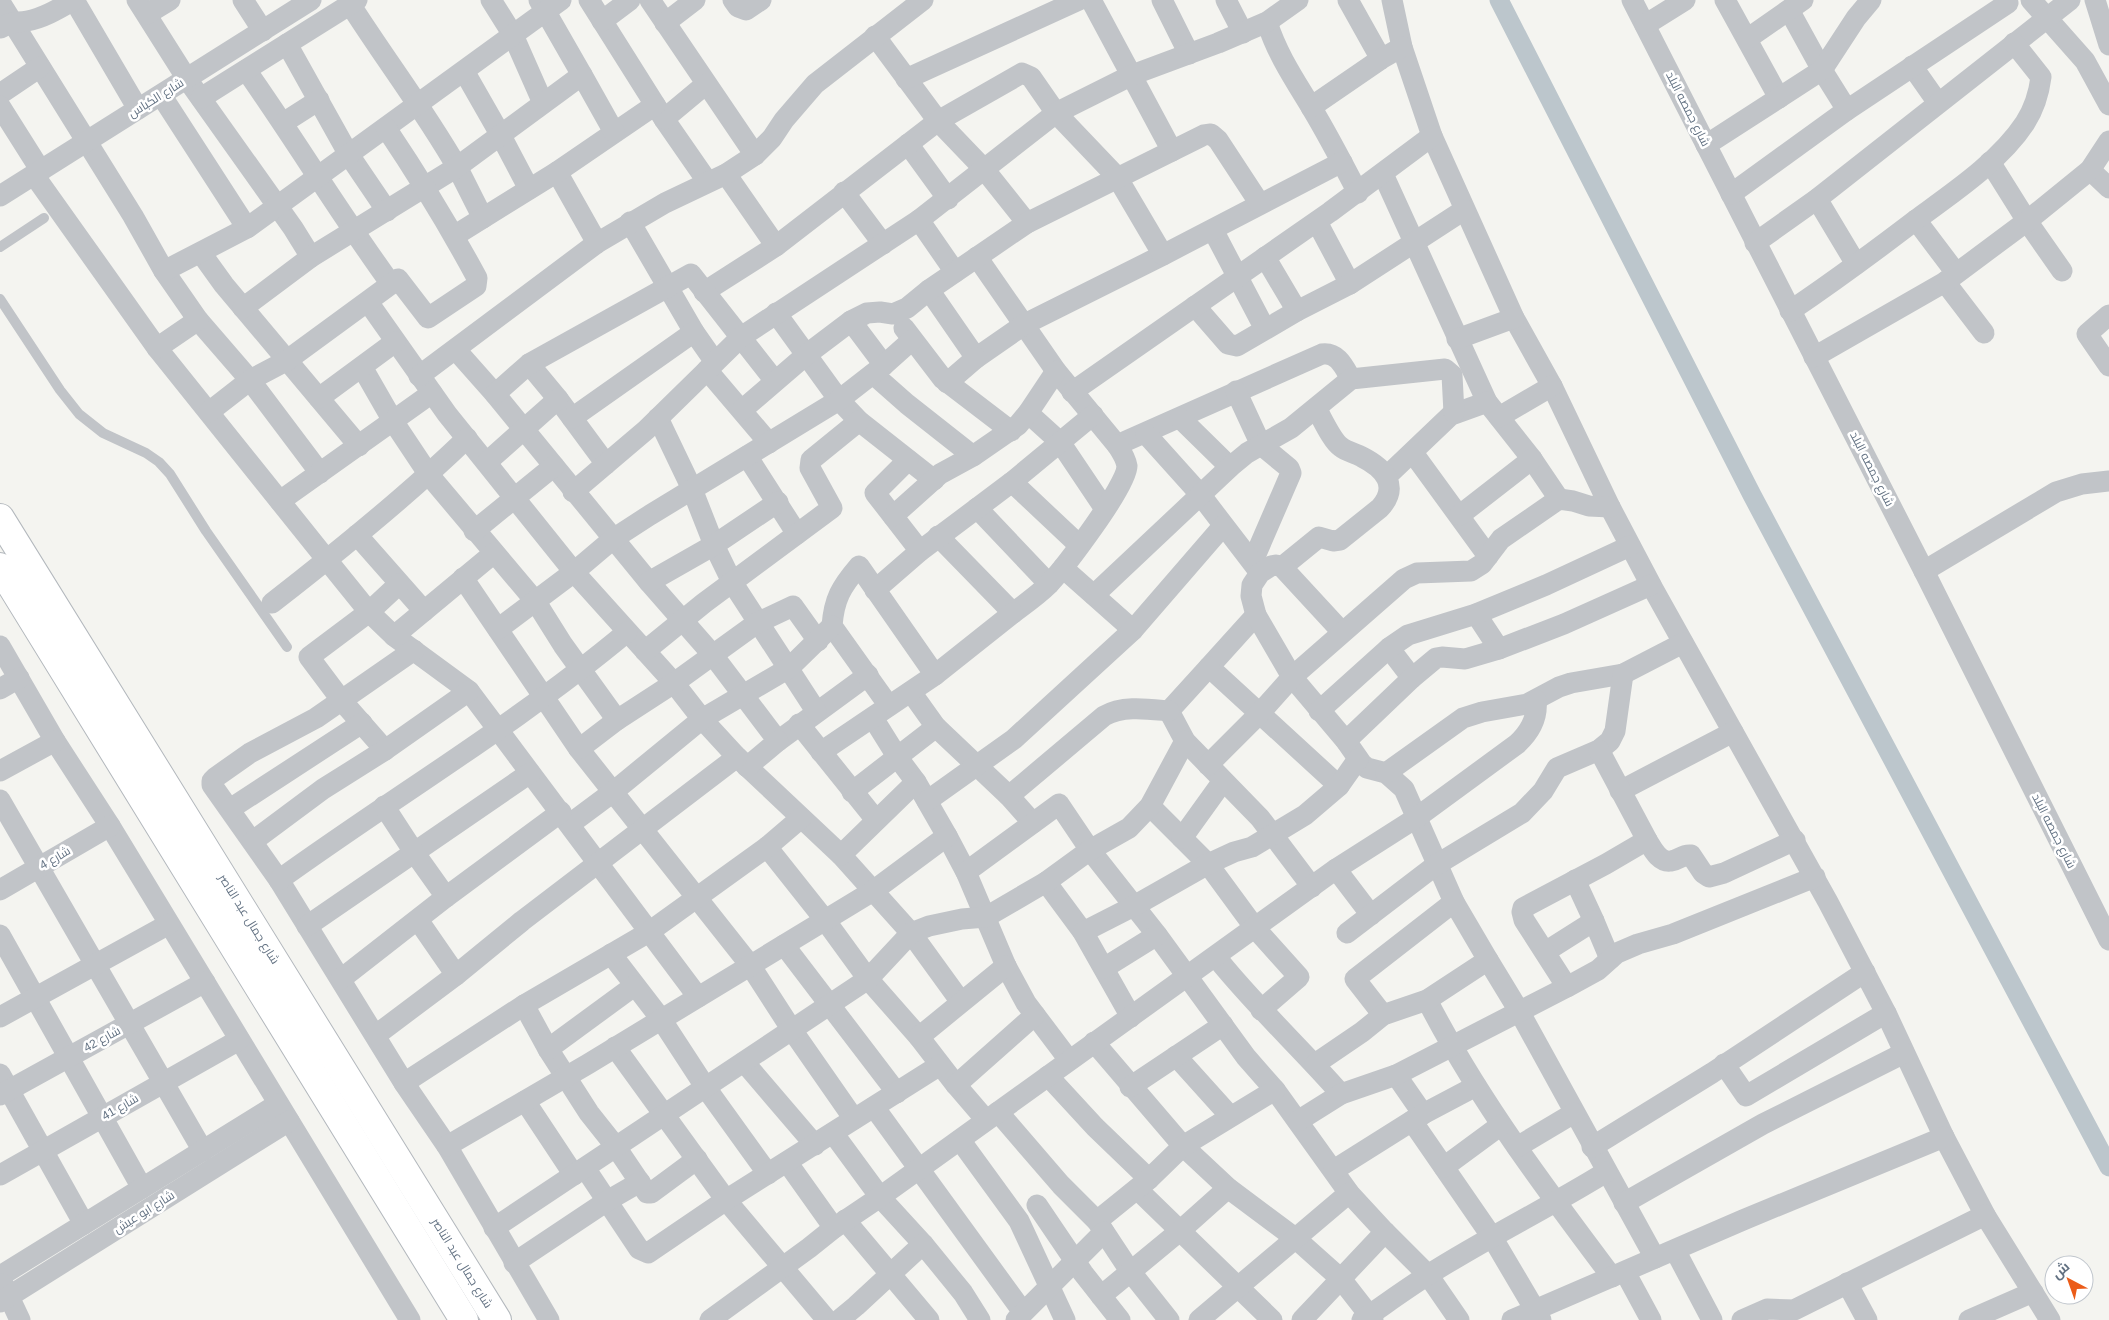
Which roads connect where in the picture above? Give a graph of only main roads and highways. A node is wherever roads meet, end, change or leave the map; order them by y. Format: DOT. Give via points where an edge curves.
graph roads {
  1 [pos="0,518"];
  2 [pos="0,567"];
  3 [pos="464,1320"];
  4 [pos="497,1320"];
  1 -- 4 [label="main road, شارع جمال عبد الناصر"];
  2 -- 3 [label="main road"];
}
